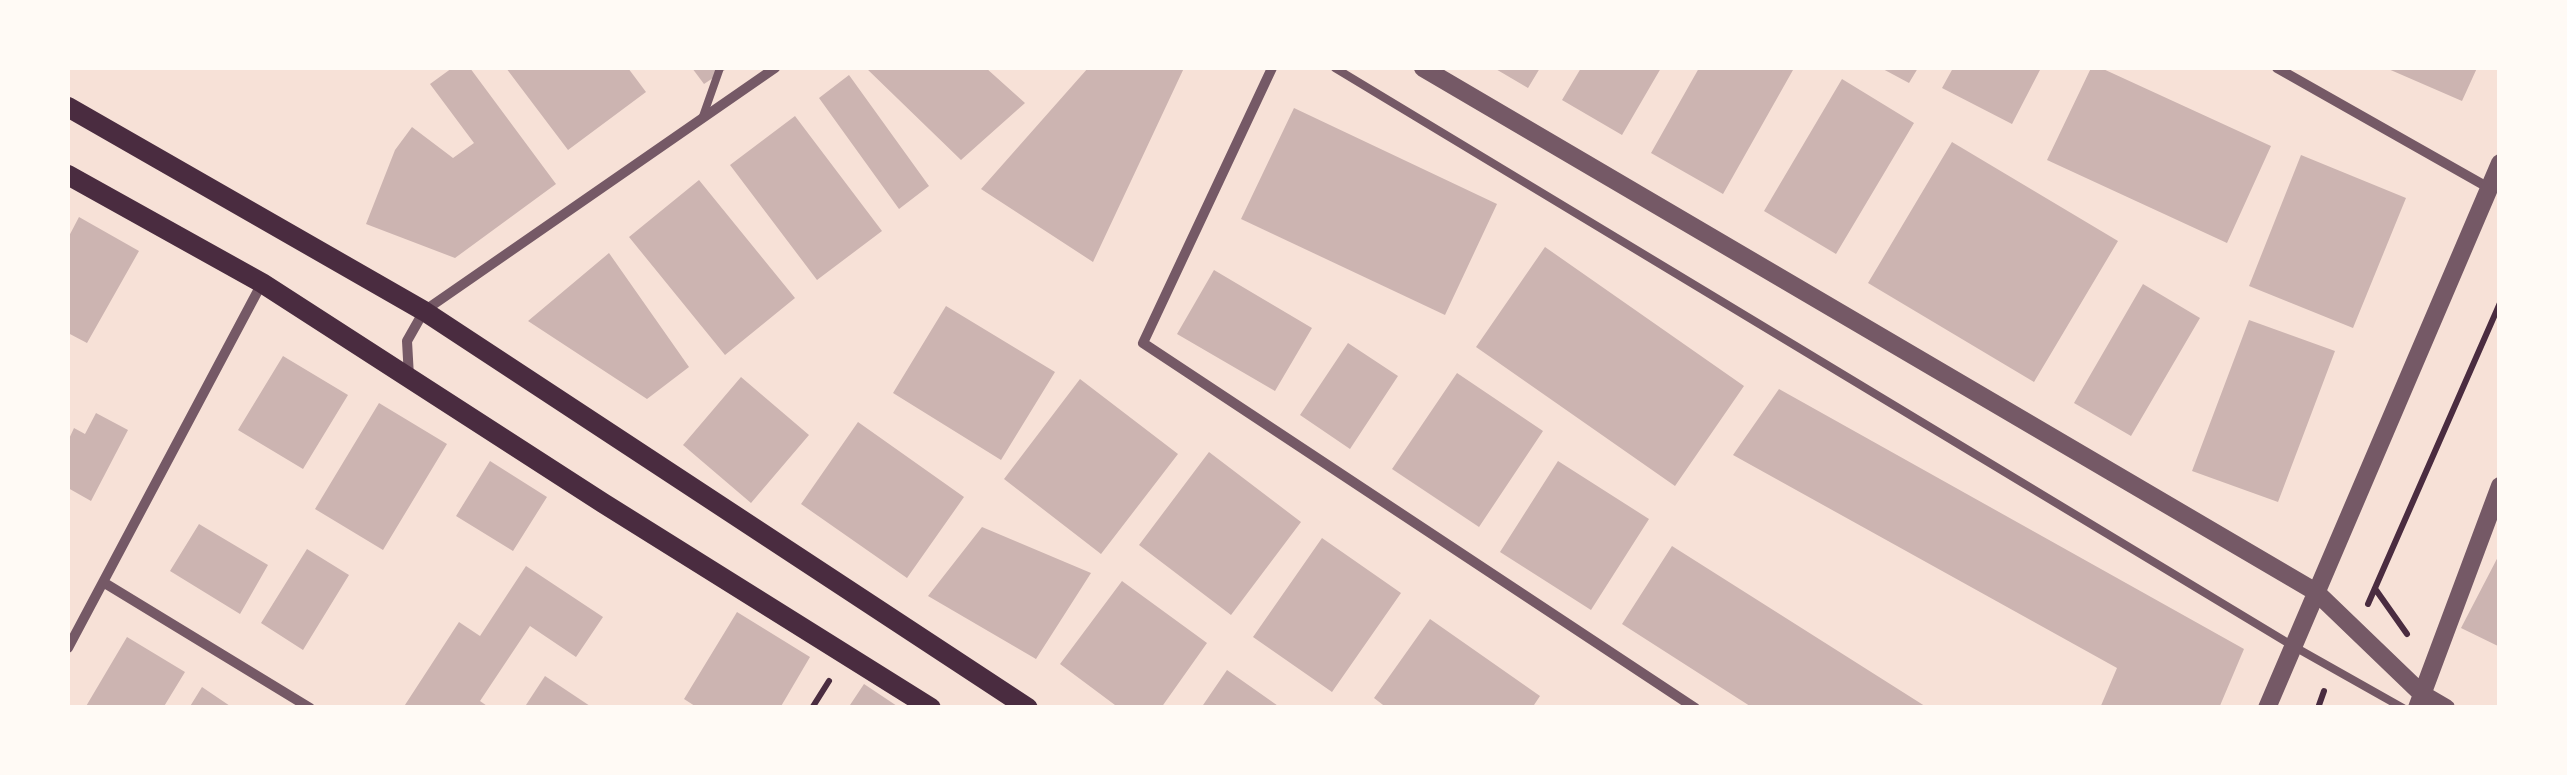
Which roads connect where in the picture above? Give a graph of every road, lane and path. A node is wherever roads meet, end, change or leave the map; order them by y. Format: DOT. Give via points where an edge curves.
graph roads {
  1 [pos="720,68"];
  2 [pos="776,68"];
  3 [pos="1272,68"];
  4 [pos="1335,68"];
  5 [pos="1423,68"];
  6 [pos="2277,68"];
  7 [pos="68,107"];
  8 [pos="702,120"];
  9 [pos="2500,162"];
  10 [pos="68,175"];
  11 [pos="2489,188"];
  12 [pos="262,283"];
  13 [pos="2500,303"];
  14 [pos="424,311"];
  15 [pos="409,377"];
  16 [pos="2500,486"];
  17 [pos="103,582"];
  18 [pos="2376,590"];
  19 [pos="2316,592"];
  20 [pos="2293,646"];
  21 [pos="68,648"];
  22 [pos="2420,701"];
  23 [pos="310,708"];
  24 [pos="931,708"];
  25 [pos="1028,708"];
  26 [pos="1694,708"];
  27 [pos="2268,708"];
  28 [pos="2403,708"];
  29 [pos="2446,708"];
  1 -- 8 [label="lane"];
  2 -- 8 [label="street"];
  3 -- 26 [label="street" via="1143,343"];
  4 -- 20 [label="lane"];
  5 -- 19 [label="street"];
  6 -- 11 [label="street"];
  7 -- 14 [label="main road"];
  8 -- 14 [label="street"];
  9 -- 11 [label="street"];
  10 -- 12 [label="main road"];
  11 -- 19 [label="street"];
  12 -- 15 [label="main road"];
  12 -- 17 [label="street"];
  13 -- 18 [label="path"];
  14 -- 15 [label="street" via="408,341"];
  14 -- 25 [label="main road"];
  15 -- 24 [label="main road"];
  16 -- 22 [label="street"];
  17 -- 21 [label="street"];
  17 -- 23 [label="street"];
  19 -- 20 [label="street"];
  19 -- 22 [label="street"];
  20 -- 27 [label="street"];
  20 -- 28 [label="lane"];
  22 -- 29 [label="street"];
}
